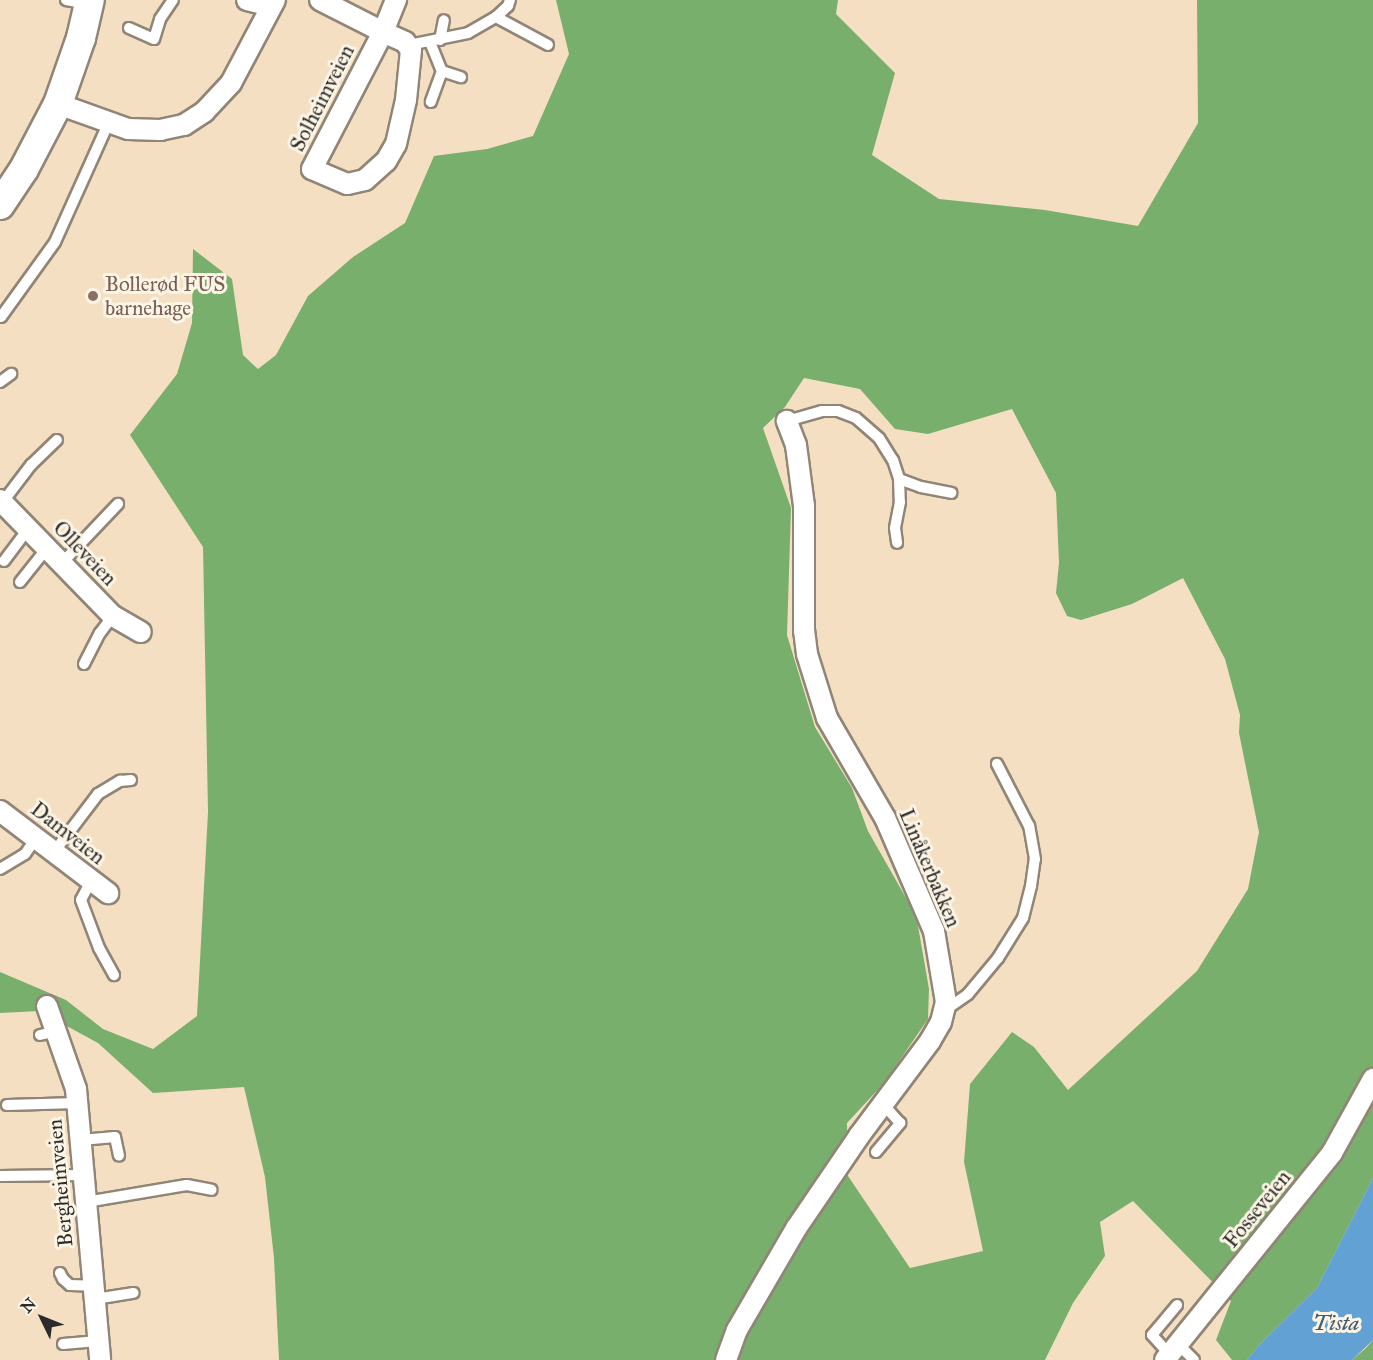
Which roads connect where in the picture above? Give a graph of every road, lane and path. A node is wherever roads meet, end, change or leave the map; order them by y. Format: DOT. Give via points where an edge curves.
graph roads {
  1 [pos="173,0"];
  2 [pos="247,0"];
  3 [pos="320,0"];
  4 [pos="396,0"];
  5 [pos="510,0"];
  6 [pos="82,1"];
  7 [pos="273,3"];
  8 [pos="496,17"];
  9 [pos="444,20"];
  10 [pos="129,28"];
  11 [pos="383,32"];
  12 [pos="435,41"];
  13 [pos="410,45"];
  14 [pos="548,45"];
  15 [pos="442,71"];
  16 [pos="461,77"];
  17 [pos="431,102"];
  18 [pos="58,104"];
  19 [pos="109,122"];
  20 [pos="0,205"];
  21 [pos="1,317"];
  22 [pos="11,374"];
  23 [pos="0,382"];
  24 [pos="787,421"];
  25 [pos="57,440"];
  26 [pos="900,479"];
  27 [pos="951,493"];
  28 [pos="1,501"];
  29 [pos="118,504"];
  30 [pos="28,530"];
  31 [pos="897,543"];
  32 [pos="47,548"];
  33 [pos="4,561"];
  34 [pos="61,564"];
  35 [pos="20,582"];
  36 [pos="113,616"];
  37 [pos="141,632"];
  38 [pos="84,664"];
  39 [pos="997,764"];
  40 [pos="131,780"];
  41 [pos="0,811"];
  42 [pos="36,838"];
  43 [pos="54,852"];
  44 [pos="0,870"];
  45 [pos="91,881"];
  46 [pos="108,893"];
  47 [pos="114,975"];
  48 [pos="47,1006"];
  49 [pos="944,1011"];
  50 [pos="1373,1079"];
  51 [pos="77,1103"];
  52 [pos="883,1104"];
  53 [pos="7,1105"];
  54 [pos="81,1140"];
  55 [pos="876,1152"];
  56 [pos="119,1156"];
  57 [pos="84,1175"];
  58 [pos="0,1176"];
  59 [pos="212,1190"];
  60 [pos="86,1202"];
  61 [pos="60,1273"];
  62 [pos="94,1293"];
  63 [pos="134,1293"];
  64 [pos="1177,1305"];
  65 [pos="63,1344"];
  66 [pos="99,1350"];
  67 [pos="1172,1353"];
  68 [pos="726,1360"];
  69 [pos="1194,1360"];
  1 -- 10 [label="lane" via="160,19 154,39"];
  2 -- 7 [label="street"];
  3 -- 11 [label="street, Solheimveien"];
  4 -- 11 [label="street, Solheimveien"];
  5 -- 8 [label="lane"];
  6 -- 18 [label="main road" via="81,38"];
  7 -- 19 [label="street" via="231,83 204,112 184,125 160,130 128,129"];
  8 -- 12 [label="lane" via="468,33"];
  8 -- 14 [label="lane"];
  9 -- 12 [label="lane"];
  11 -- 13 [label="street, Solheimveien"];
  11 -- 13 [label="street, Solheimveien" via="312,169 330,178 347,184 364,180 386,161 396,144 403,116"];
  12 -- 13 [label="lane"];
  12 -- 15 [label="lane"];
  15 -- 16 [label="lane"];
  15 -- 17 [label="lane"];
  18 -- 19 [label="street"];
  18 -- 20 [label="main road"];
  19 -- 21 [label="lane" via="55,242"];
  22 -- 23 [label="lane"];
  24 -- 26 [label="lane" via="822,411 838,411 856,418 879,438"];
  24 -- 49 [label="street, Linåkerbakken" via="796,445 804,506 807,654 828,718 885,818 934,931 946,1002"];
  25 -- 28 [label="lane"];
  26 -- 27 [label="lane"];
  26 -- 31 [label="lane"];
  28 -- 30 [label="street, Olleveien"];
  29 -- 34 [label="lane"];
  30 -- 32 [label="street, Olleveien"];
  30 -- 33 [label="lane"];
  32 -- 34 [label="street, Olleveien"];
  32 -- 35 [label="lane"];
  34 -- 36 [label="street, Olleveien"];
  36 -- 37 [label="street, Olleveien"];
  36 -- 38 [label="lane"];
  39 -- 49 [label="lane" via="1029,826 1035,859 1031,886 1023,918 999,958 968,994"];
  40 -- 43 [label="lane" via="120,781 98,794"];
  41 -- 42 [label="street, Damveien"];
  42 -- 43 [label="street, Damveien"];
  42 -- 44 [label="lane" via="25,854"];
  43 -- 45 [label="street, Damveien"];
  45 -- 46 [label="street, Damveien"];
  45 -- 47 [label="lane" via="81,900"];
  48 -- 51 [label="street, Bergheimveien" via="48,1033 76,1089"];
  49 -- 52 [label="street, Linåkerbakken" via="930,1041"];
  50 -- 67 [label="street, Fosseveien" via="1332,1153"];
  51 -- 53 [label="lane"];
  51 -- 54 [label="street, Bergheimveien"];
  52 -- 55 [label="lane" via="900,1123"];
  52 -- 68 [label="street, Linåkerbakken" via="797,1227 737,1330"];
  54 -- 56 [label="lane" via="115,1137"];
  54 -- 57 [label="street, Bergheimveien"];
  57 -- 58 [label="lane"];
  57 -- 60 [label="street, Bergheimveien"];
  59 -- 60 [label="lane" via="187,1185"];
  60 -- 62 [label="street, Bergheimveien"];
  61 -- 62 [label="lane" via="70,1285"];
  62 -- 63 [label="lane"];
  62 -- 66 [label="street, Bergheimveien"];
  64 -- 67 [label="lane" via="1152,1335"];
  65 -- 66 [label="lane"];
  67 -- 69 [label="lane"];
}
